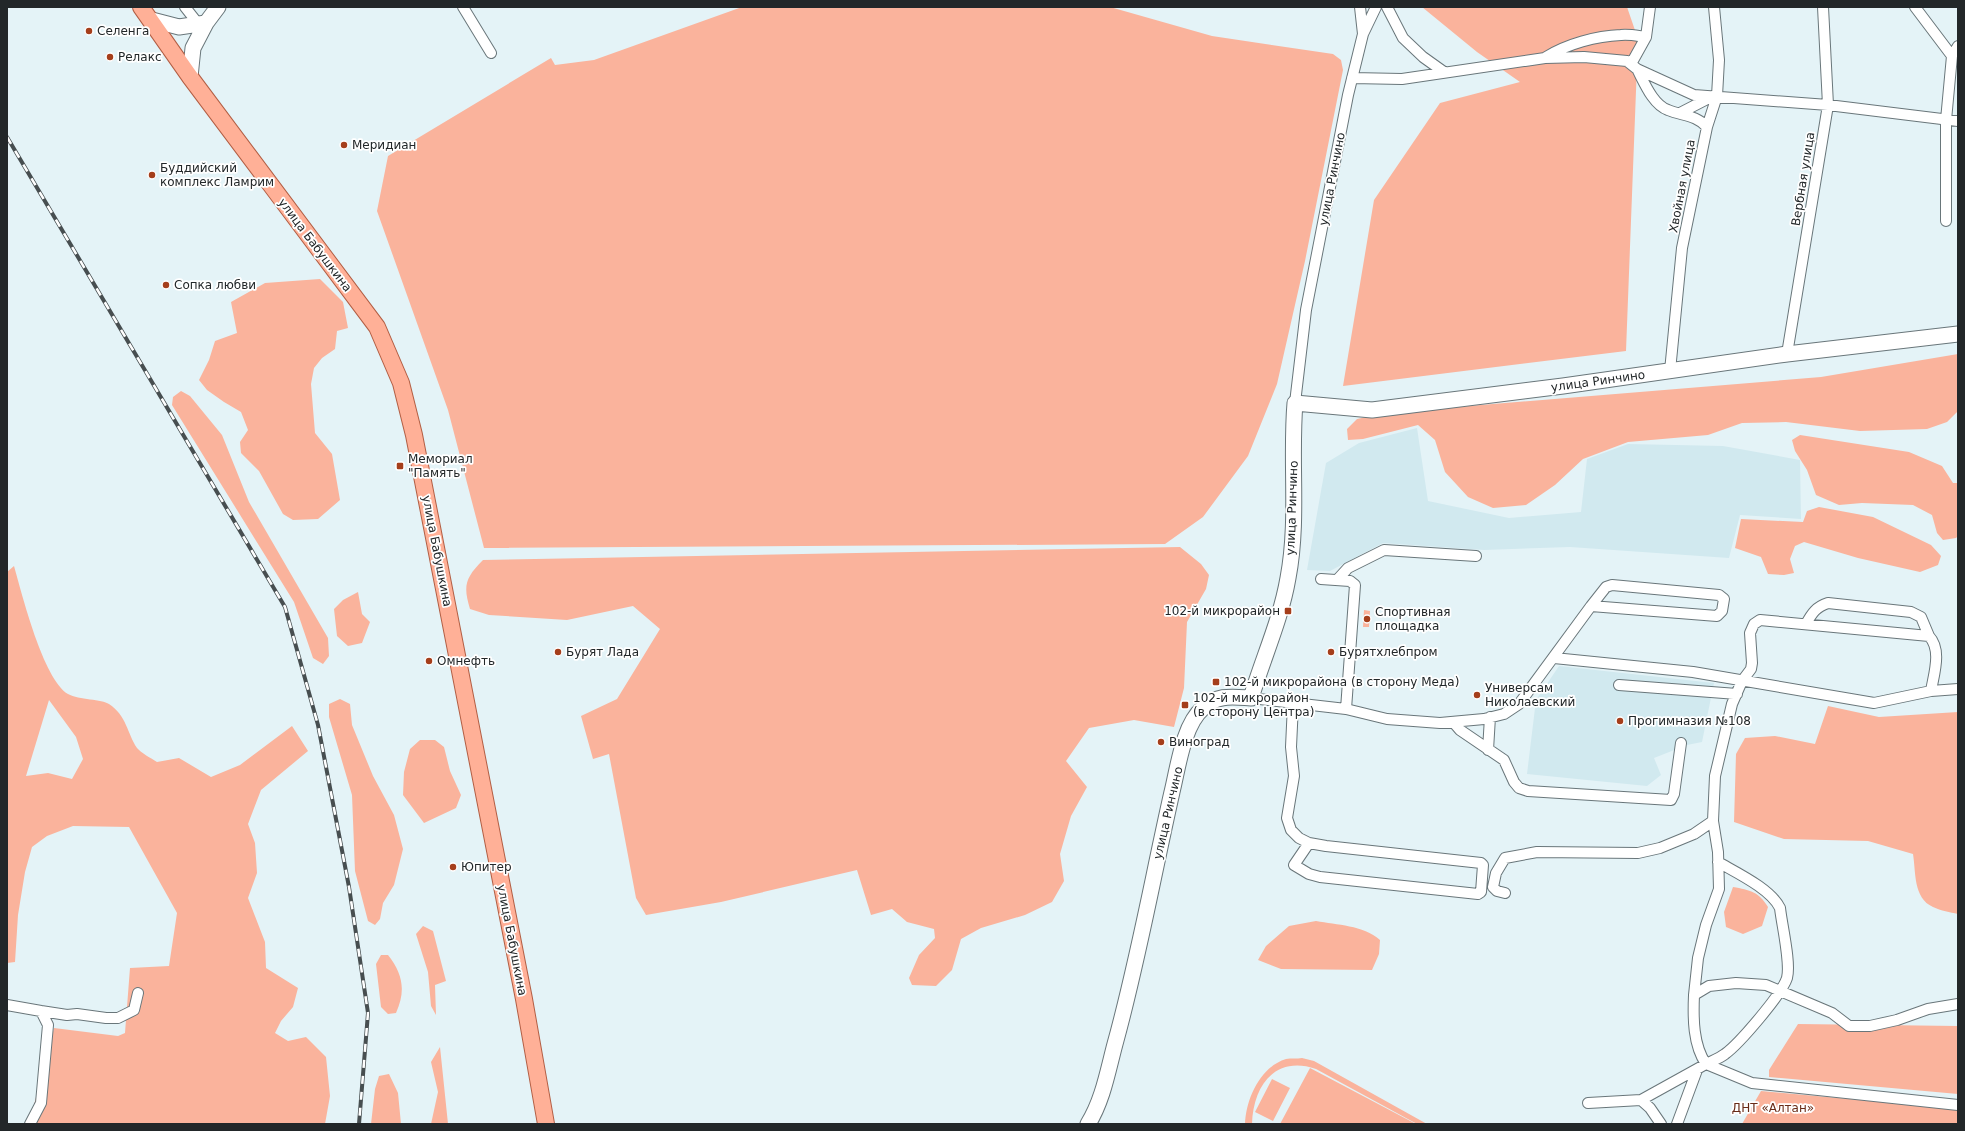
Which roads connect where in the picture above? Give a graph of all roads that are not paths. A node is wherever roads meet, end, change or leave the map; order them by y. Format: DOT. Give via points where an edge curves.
graph roads {
  1 [pos="141,7"];
  2 [pos="185,7"];
  3 [pos="218,7"];
  4 [pos="463,7"];
  5 [pos="1360,7"];
  6 [pos="1376,7"];
  7 [pos="1387,7"];
  8 [pos="1650,7"];
  9 [pos="1714,7"];
  10 [pos="1823,7"];
  11 [pos="1915,7"];
  12 [pos="152,20"];
  13 [pos="201,22"];
  14 [pos="1363,34"];
  15 [pos="1646,37"];
  16 [pos="1958,46"];
  17 [pos="491,53"];
  18 [pos="1952,56"];
  19 [pos="1545,58"];
  20 [pos="1634,66"];
  21 [pos="1444,72"];
  22 [pos="190,77"];
  23 [pos="1352,78"];
  24 [pos="1714,100"];
  25 [pos="1828,104"];
  26 [pos="1680,113"];
  27 [pos="1946,120"];
  28 [pos="1958,121"];
  29 [pos="1707,128"];
  30 [pos="1946,221"];
  31 [pos="1958,334"];
  32 [pos="1787,354"];
  33 [pos="1670,371"];
  34 [pos="1295,403"];
  35 [pos="1476,556"];
  36 [pos="1321,579"];
  37 [pos="1337,580"];
  38 [pos="1591,606"];
  39 [pos="1806,624"];
  40 [pos="1929,636"];
  41 [pos="1554,658"];
  42 [pos="1742,681"];
  43 [pos="1619,685"];
  44 [pos="1958,689"];
  45 [pos="1931,691"];
  46 [pos="1737,694"];
  47 [pos="1251,698"];
  48 [pos="1293,704"];
  49 [pos="1346,709"];
  50 [pos="1490,717"];
  51 [pos="1454,722"];
  52 [pos="1681,743"];
  53 [pos="1488,750"];
  54 [pos="1713,821"];
  55 [pos="1309,843"];
  56 [pos="1718,862"];
  57 [pos="1505,893"];
  58 [pos="1781,990"];
  59 [pos="138,993"];
  60 [pos="1694,995"];
  61 [pos="1958,1004"];
  62 [pos="7,1005"];
  63 [pos="41,1011"];
  64 [pos="1706,1064"];
  65 [pos="1697,1070"];
  66 [pos="1641,1100"];
  67 [pos="1588,1103"];
  68 [pos="1958,1105"];
  69 [pos="30,1124"];
  70 [pos="546,1124"];
  71 [pos="1088,1124"];
  72 [pos="1661,1124"];
  73 [pos="1677,1124"];
  1 -- 12 [label="main road, улица Бабушкина"];
  2 -- 13 [label="street"];
  3 -- 13 [label="street"];
  4 -- 17 [label="street"];
  5 -- 14 [label="street"];
  6 -- 14 [label="street, улица Ринчино"];
  7 -- 21 [label="street" via="1404,38 1423,58"];
  8 -- 15 [label="street"];
  9 -- 24 [label="street, Хвойная улица" via="1719,60"];
  10 -- 25 [label="street, Вербная улица"];
  11 -- 18 [label="street"];
  12 -- 13 [label="street" via="179,26"];
  12 -- 22 [label="main road, улица Бабушкина"];
  13 -- 22 [label="street" via="193,48"];
  14 -- 23 [label="street, улица Ринчино"];
  15 -- 19 [label="street" via="1621,35 1592,40 1560,49"];
  15 -- 20 [label="street"];
  16 -- 18 [label="street"];
  18 -- 27 [label="street"];
  19 -- 20 [label="street" via="1584,57 1627,61"];
  19 -- 21 [label="street"];
  20 -- 24 [label="street" via="1694,95"];
  20 -- 26 [label="street" via="1658,104"];
  21 -- 23 [label="street" via="1402,79"];
  22 -- 70 [label="main road, улица Бабушкина" via="377,327 401,383 414,435 520,976"];
  23 -- 34 [label="street, улица Ринчино" via="1306,310"];
  24 -- 25 [label="street"];
  24 -- 26 [label="street"];
  24 -- 29 [label="street, Хвойная улица"];
  25 -- 27 [label="street"];
  25 -- 32 [label="street, Вербная улица"];
  26 -- 29 [label="street" via="1697,118"];
  27 -- 28 [label="street"];
  27 -- 30 [label="street"];
  29 -- 33 [label="street, Хвойная улица" via="1682,248"];
  31 -- 32 [label="street, улица Ринчино"];
  32 -- 33 [label="street, улица Ринчино"];
  33 -- 34 [label="street, улица Ринчино" via="1372,410"];
  34 -- 47 [label="street, улица Ринчино" via="1292,437 1295,496 1288,579"];
  35 -- 37 [label="street" via="1384,550 1348,568"];
  36 -- 37 [label="street"];
  37 -- 49 [label="street" via="1350,581 1355,585"];
  38 -- 38 [label="street" via="1606,587 1612,585 1719,595 1724,599 1722,611 1717,616"];
  38 -- 41 [label="street"];
  39 -- 40 [label="street"];
  39 -- 40 [label="street" via="1819,606 1828,603 1917,614 1921,617"];
  39 -- 42 [label="street" via="1760,620 1757,622 1750,633 1751,669"];
  40 -- 45 [label="street" via="1936,649"];
  41 -- 42 [label="street" via="1693,672"];
  41 -- 50 [label="street" via="1519,704 1504,714"];
  42 -- 45 [label="street" via="1874,703"];
  42 -- 46 [label="street"];
  43 -- 46 [label="street"];
  44 -- 45 [label="street"];
  46 -- 54 [label="street" via="1732,704 1716,776"];
  47 -- 48 [label="street"];
  47 -- 71 [label="street, улица Ринчино" via="1223,697 1212,700 1194,718 1184,744 1120,1028 1101,1096"];
  48 -- 49 [label="street"];
  48 -- 55 [label="street" via="1290,747 1294,776 1287,818 1291,830"];
  49 -- 51 [label="street" via="1387,719"];
  50 -- 51 [label="street"];
  50 -- 53 [label="street"];
  51 -- 53 [label="street" via="1460,730"];
  52 -- 53 [label="street" via="1674,794 1671,800 1663,801 1528,791 1519,788 1514,782 1504,760"];
  54 -- 56 [label="street"];
  54 -- 57 [label="street" via="1687,837 1660,848 1638,853 1537,852 1505,858 1496,873 1493,887"];
  55 -- 55 [label="street" via="1294,865 1309,874 1470,893 1481,892 1481,863"];
  56 -- 58 [label="street" via="1776,901 1780,908 1788,963 1787,978"];
  56 -- 60 [label="street" via="1719,889 1698,958"];
  58 -- 60 [label="street" via="1766,984 1736,982 1710,986"];
  58 -- 61 [label="street" via="1832,1013 1848,1026 1870,1026 1898,1020 1928,1009"];
  58 -- 64 [label="street" via="1738,1042 1725,1054"];
  59 -- 63 [label="street" via="134,1010 118,1018"];
  60 -- 64 [label="street" via="1698,1048"];
  62 -- 63 [label="street"];
  63 -- 69 [label="street" via="48,1025 41,1103"];
  64 -- 65 [label="street"];
  64 -- 68 [label="street" via="1752,1083"];
  65 -- 66 [label="street"];
  65 -- 73 [label="street"];
  66 -- 67 [label="street"];
  66 -- 72 [label="street"];
}
